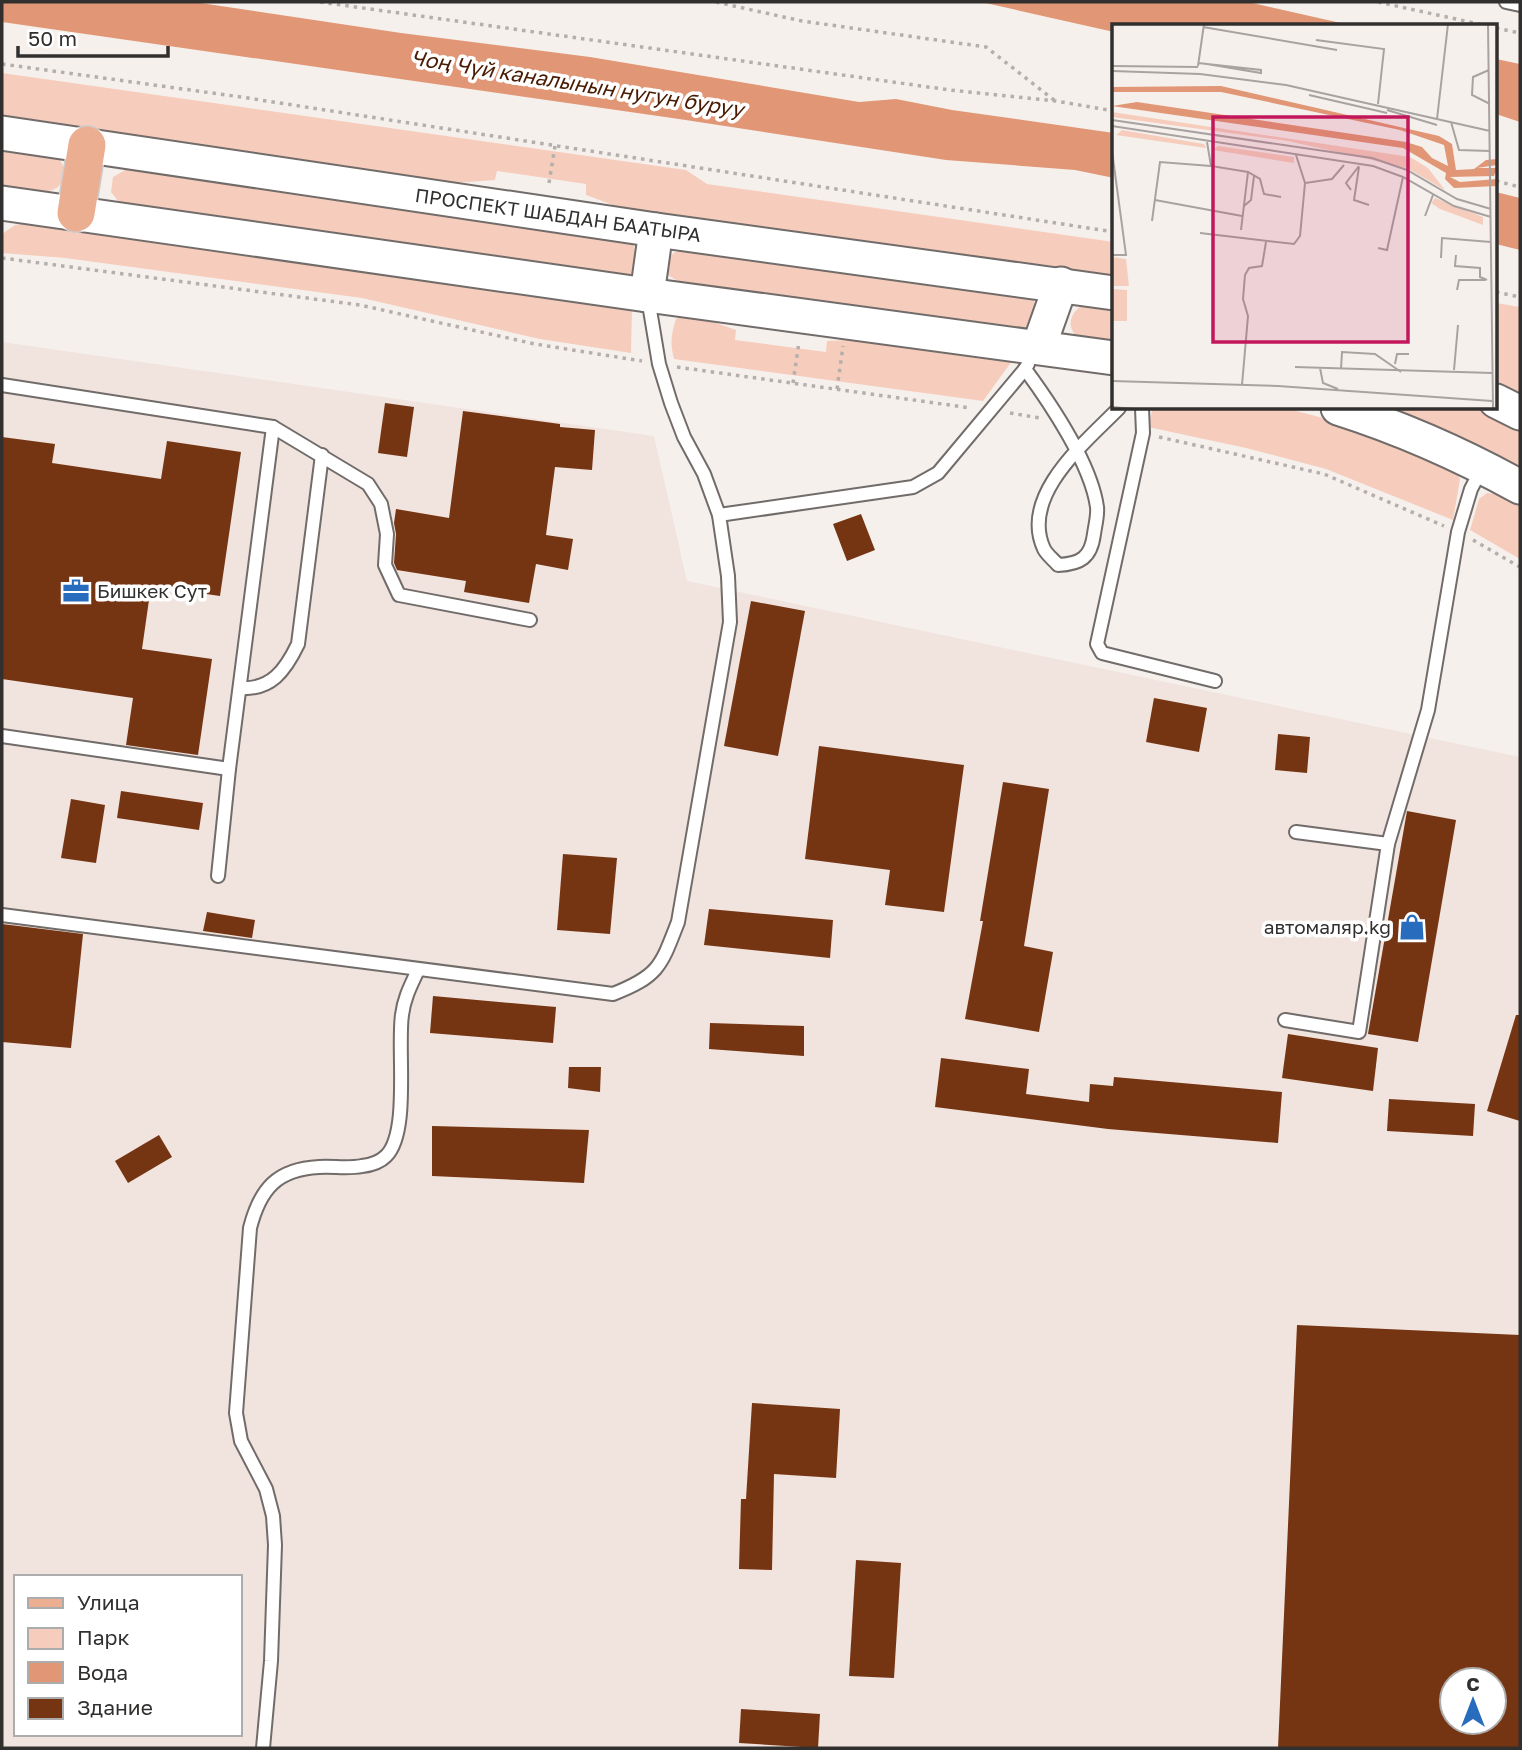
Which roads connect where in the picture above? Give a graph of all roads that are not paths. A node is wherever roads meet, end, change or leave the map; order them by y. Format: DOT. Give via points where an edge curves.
graph roads {
  1 [pos="1506,2"];
  2 [pos="1520,5"];
  3 [pos="2,132"];
  4 [pos="87,145"];
  5 [pos="2,204"];
  6 [pos="76,213"];
  7 [pos="656,230"];
  8 [pos="1061,284"];
  9 [pos="1112,293"];
  10 [pos="648,295"];
  11 [pos="1032,358"];
  12 [pos="1112,358"];
  13 [pos="2,385"];
  14 [pos="1498,402"];
  15 [pos="1117,410"];
  16 [pos="1142,410"];
  17 [pos="1344,410"];
  18 [pos="1520,413"];
  19 [pos="273,427"];
  20 [pos="1075,450"];
  21 [pos="322,455"];
  22 [pos="1482,466"];
  23 [pos="1520,487"];
  24 [pos="719,515"];
  25 [pos="530,620"];
  26 [pos="1215,681"];
  27 [pos="240,688"];
  28 [pos="2,736"];
  29 [pos="229,769"];
  30 [pos="1296,832"];
  31 [pos="1388,844"];
  32 [pos="218,876"];
  33 [pos="2,915"];
  34 [pos="418,970"];
  35 [pos="1285,1020"];
  36 [pos="263,1748"];
  1 -- 2 [label="lane"];
  3 -- 4 [label="main road, ПРОСПЕКТ ШАБДАН БААТЫРА"];
  4 -- 6 [label="main road"];
  4 -- 7 [label="main road, ПРОСПЕКТ ШАБДАН БААТЫРА"];
  5 -- 6 [label="main road"];
  6 -- 10 [label="main road"];
  7 -- 8 [label="main road, ПРОСПЕКТ ШАБДАН БААТЫРА"];
  7 -- 10 [label="main road"];
  8 -- 9 [label="main road, ПРОСПЕКТ ШАБДАН БААТЫРА"];
  8 -- 11 [label="main road"];
  10 -- 11 [label="main road"];
  10 -- 24 [label="lane" via="659,364 675,414"];
  11 -- 12 [label="main road"];
  11 -- 20 [label="lane"];
  11 -- 24 [label="lane" via="938,473 913,487"];
  13 -- 19 [label="lane"];
  14 -- 18 [label="main road"];
  15 -- 20 [label="lane"];
  16 -- 26 [label="lane" via="1143,433 1097,644 1102,653"];
  17 -- 22 [label="main road"];
  19 -- 21 [label="lane"];
  19 -- 27 [label="lane"];
  20 -- 20 [label="lane" via="1048,489 1040,510 1044,551 1058,565 1078,564 1093,541 1097,508"];
  21 -- 25 [label="lane" via="368,484 381,504 387,534 385,565 399,595"];
  21 -- 27 [label="lane" via="298,644 289,664 272,680 255,689"];
  22 -- 23 [label="main road"];
  22 -- 31 [label="lane" via="1458,532 1428,710"];
  24 -- 34 [label="lane" via="730,622 678,922 664,959 650,975 613,994"];
  27 -- 29 [label="lane"];
  28 -- 29 [label="lane"];
  29 -- 32 [label="lane"];
  30 -- 31 [label="lane"];
  31 -- 35 [label="lane" via="1359,1032"];
  33 -- 34 [label="lane"];
  34 -- 36 [label="lane" via="404,999 401,1018 396,1141 386,1156 373,1164 297,1169 280,1177 266,1189 250,1228 236,1413 241,1441 266,1489 274,1525 271,1661"];
}
